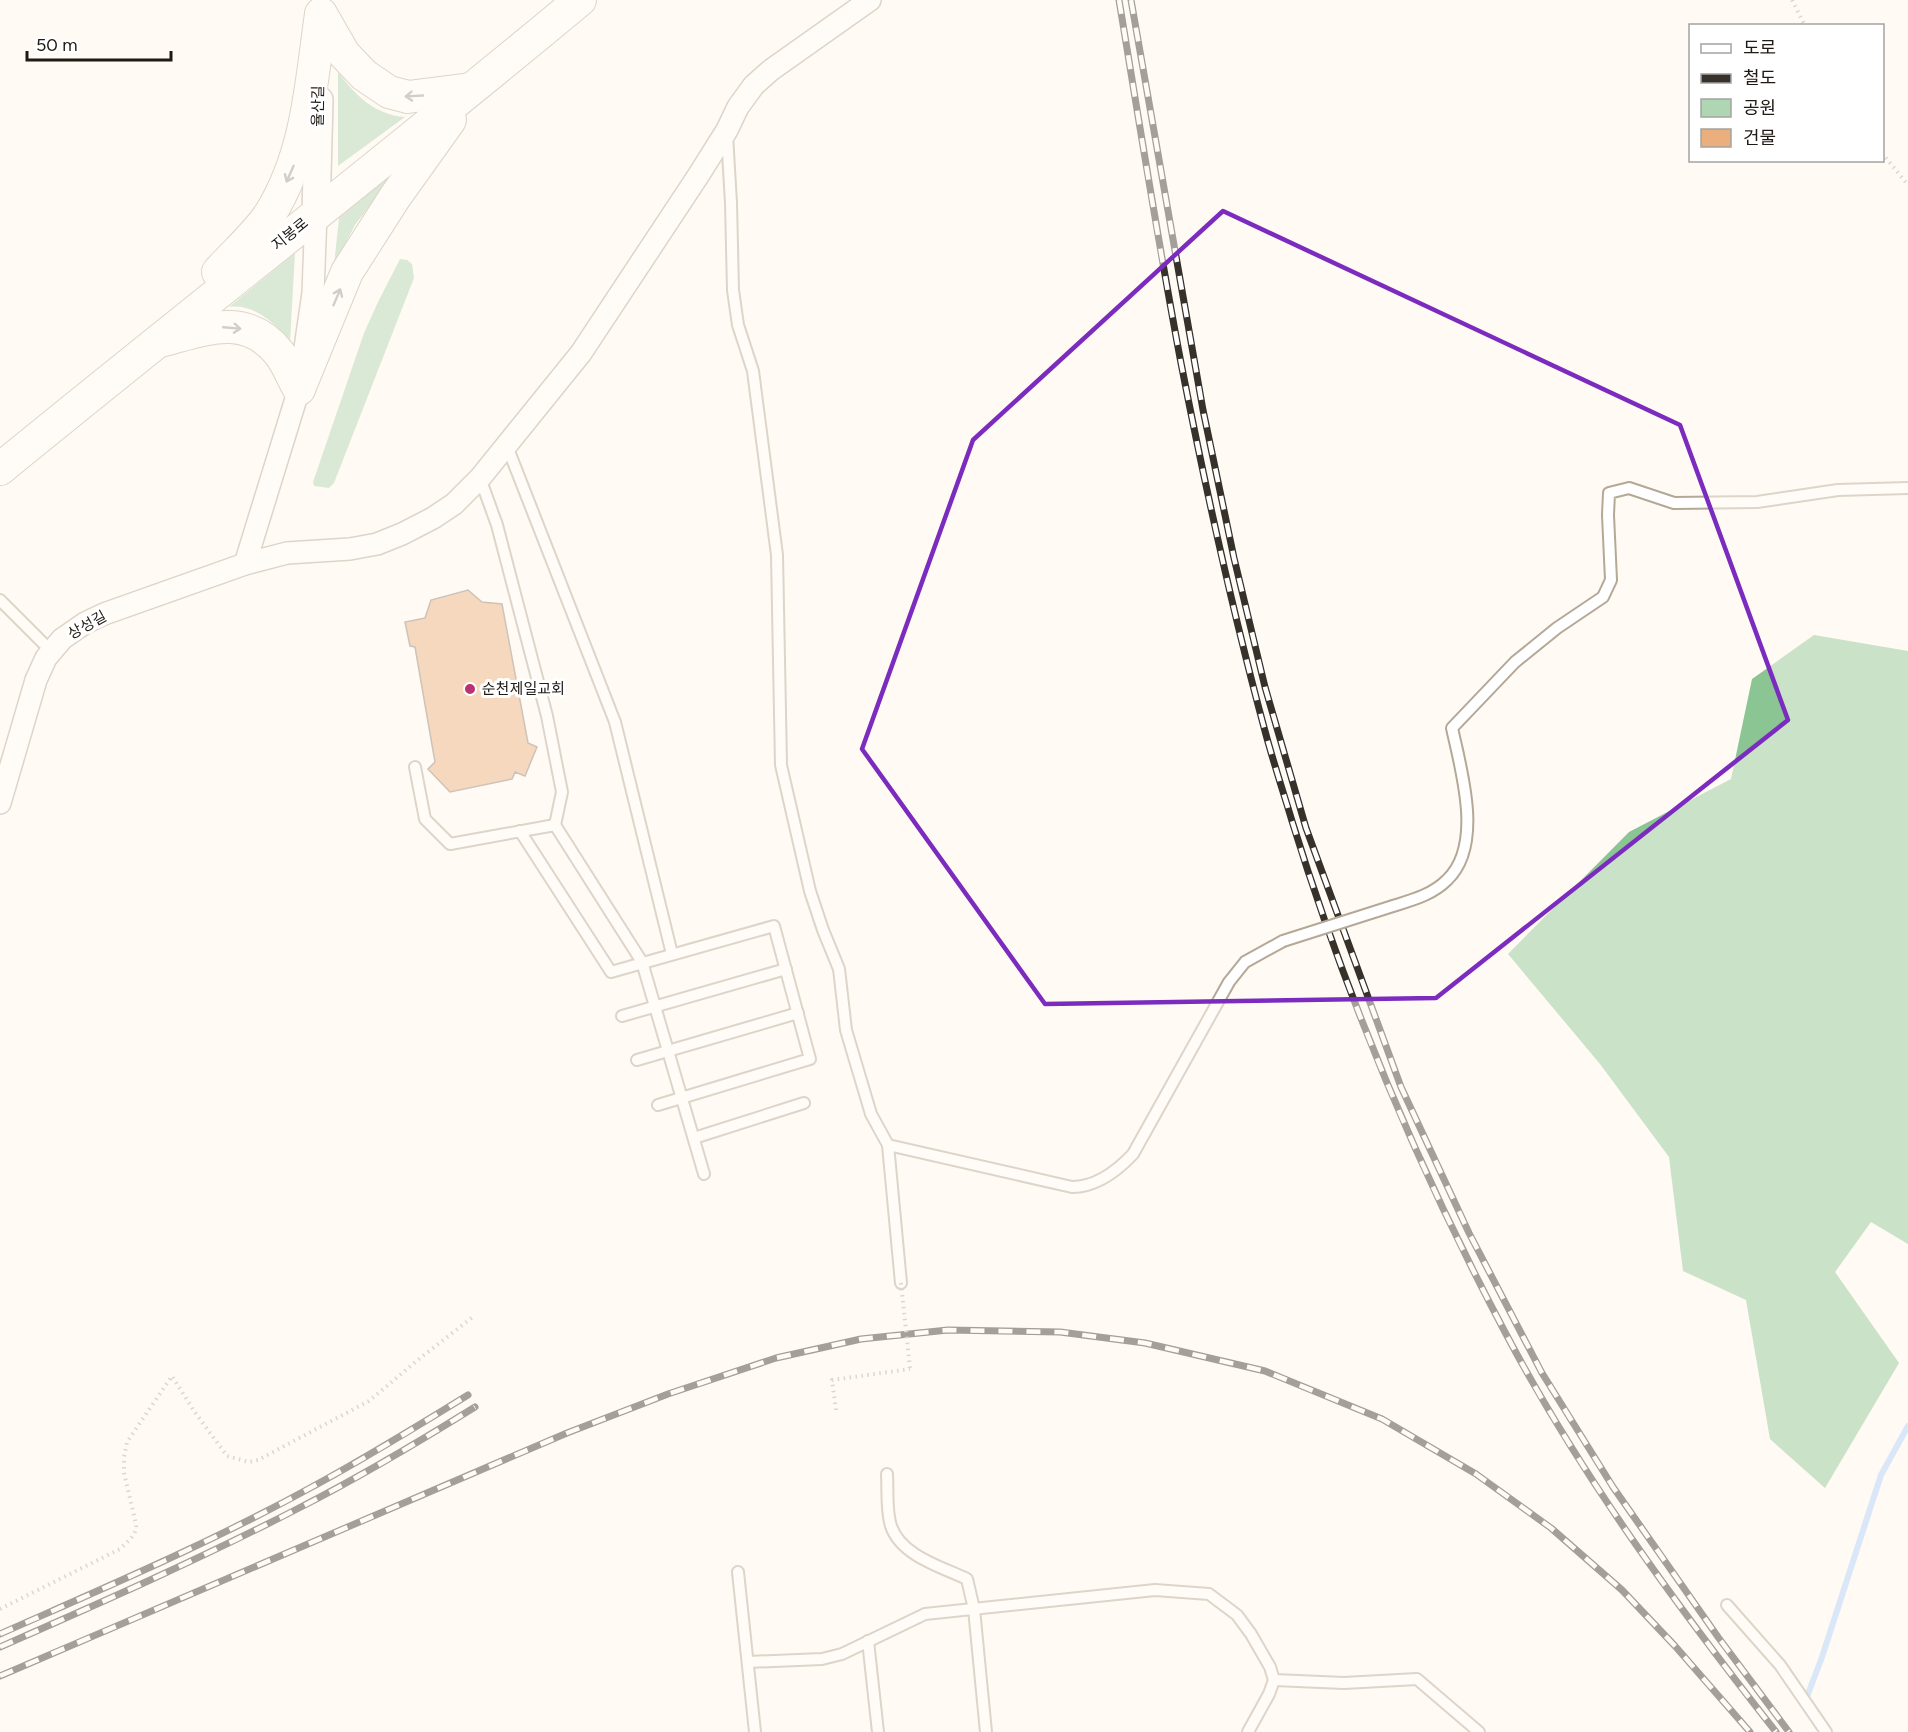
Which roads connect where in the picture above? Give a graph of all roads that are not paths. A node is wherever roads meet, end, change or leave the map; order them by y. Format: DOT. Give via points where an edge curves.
graph roads {
  1 [pos="580,0"];
  2 [pos="870,0"];
  3 [pos="321,7"];
  4 [pos="472,89"];
  5 [pos="727,130"];
  6 [pos="315,213"];
  7 [pos="155,342"];
  8 [pos="298,389"];
  9 [pos="507,446"];
  10 [pos="0,469"];
  11 [pos="480,478"];
  12 [pos="1908,488"];
  13 [pos="245,564"];
  14 [pos="0,600"];
  15 [pos="51,651"];
  16 [pos="415,767"];
  17 [pos="0,803"];
  18 [pos="555,825"];
  19 [pos="520,831"];
  20 [pos="672,954"];
  21 [pos="642,962"];
  22 [pos="786,969"];
  23 [pos="655,1006"];
  24 [pos="798,1014"];
  25 [pos="622,1016"];
  26 [pos="668,1051"];
  27 [pos="637,1059"];
  28 [pos="682,1097"];
  29 [pos="804,1103"];
  30 [pos="658,1105"];
  31 [pos="694,1138"];
  32 [pos="888,1145"];
  33 [pos="704,1174"];
  34 [pos="901,1283"];
  35 [pos="887,1474"];
  36 [pos="738,1572"];
  37 [pos="1727,1605"];
  38 [pos="974,1609"];
  39 [pos="868,1641"];
  40 [pos="748,1662"];
  41 [pos="1274,1680"];
  42 [pos="755,1732"];
  43 [pos="878,1732"];
  44 [pos="986,1732"];
  45 [pos="1248,1732"];
  46 [pos="1479,1732"];
  47 [pos="1826,1732"];
  1 -- 4 [label="main road, 지봉로"];
  2 -- 5 [label="street, 상성길" via="754,85"];
  4 -- 3 [label="main road, one-way" via="408,98 389,92 364,75 344,54"];
  3 -- 6 [label="street, 율산길"];
  3 -- 7 [label="main road, one-way" via="305,127 283,190 268,216"];
  4 -- 6 [label="main road, 지봉로"];
  8 -- 4 [label="main road, one-way" via="347,272"];
  5 -- 9 [label="street, 상성길" via="626,289"];
  5 -- 32 [label="lane" via="733,290 738,325 753,371 777,555 781,765 810,891 839,969 846,1030 872,1114"];
  6 -- 7 [label="main road, 지봉로"];
  6 -- 8 [label="street" via="313,293"];
  7 -- 8 [label="main road, one-way" via="211,328 234,326 253,332 281,354"];
  7 -- 10 [label="main road, 지봉로"];
  8 -- 13 [label="street"];
  9 -- 11 [label="street, 상성길"];
  9 -- 20 [label="lane" via="615,722"];
  11 -- 13 [label="street, 상성길" via="433,518 376,544 287,553"];
  11 -- 18 [label="lane" via="497,525 547,716 562,792"];
  12 -- 32 [label="lane, bridge" via="1838,490 1756,502 1674,503 1629,488 1609,493 1611,580 1603,597 1515,662 1452,728 1468,820 1455,872 1420,898 1283,941 1245,962 1229,982 1133,1154 1122,1166 1091,1185 1072,1186"];
  13 -- 15 [label="street, 상성길" via="104,614 62,639"];
  14 -- 15 [label="lane"];
  15 -- 17 [label="street, 상성길" via="36,680"];
  16 -- 19 [label="lane" via="425,819 450,844"];
  18 -- 19 [label="lane"];
  18 -- 21 [label="lane"];
  19 -- 21 [label="lane" via="611,972"];
  20 -- 21 [label="lane"];
  20 -- 22 [label="lane" via="774,926"];
  21 -- 23 [label="lane"];
  22 -- 23 [label="lane"];
  22 -- 24 [label="lane"];
  23 -- 25 [label="lane"];
  23 -- 26 [label="lane"];
  24 -- 26 [label="lane"];
  24 -- 28 [label="lane" via="810,1059"];
  26 -- 27 [label="lane"];
  26 -- 28 [label="lane"];
  28 -- 30 [label="lane"];
  28 -- 31 [label="lane"];
  29 -- 31 [label="lane"];
  31 -- 33 [label="lane"];
  32 -- 34 [label="lane"];
  35 -- 38 [label="lane" via="891,1526 916,1555 968,1579"];
  36 -- 40 [label="lane"];
  37 -- 47 [label="lane" via="1780,1665"];
  38 -- 39 [label="lane" via="925,1614"];
  38 -- 41 [label="lane" via="1155,1590 1209,1594 1237,1615"];
  38 -- 44 [label="lane"];
  39 -- 40 [label="lane" via="822,1659"];
  39 -- 43 [label="lane"];
  40 -- 42 [label="lane"];
  41 -- 45 [label="lane"];
  41 -- 46 [label="lane" via="1344,1683 1417,1679"];
}
